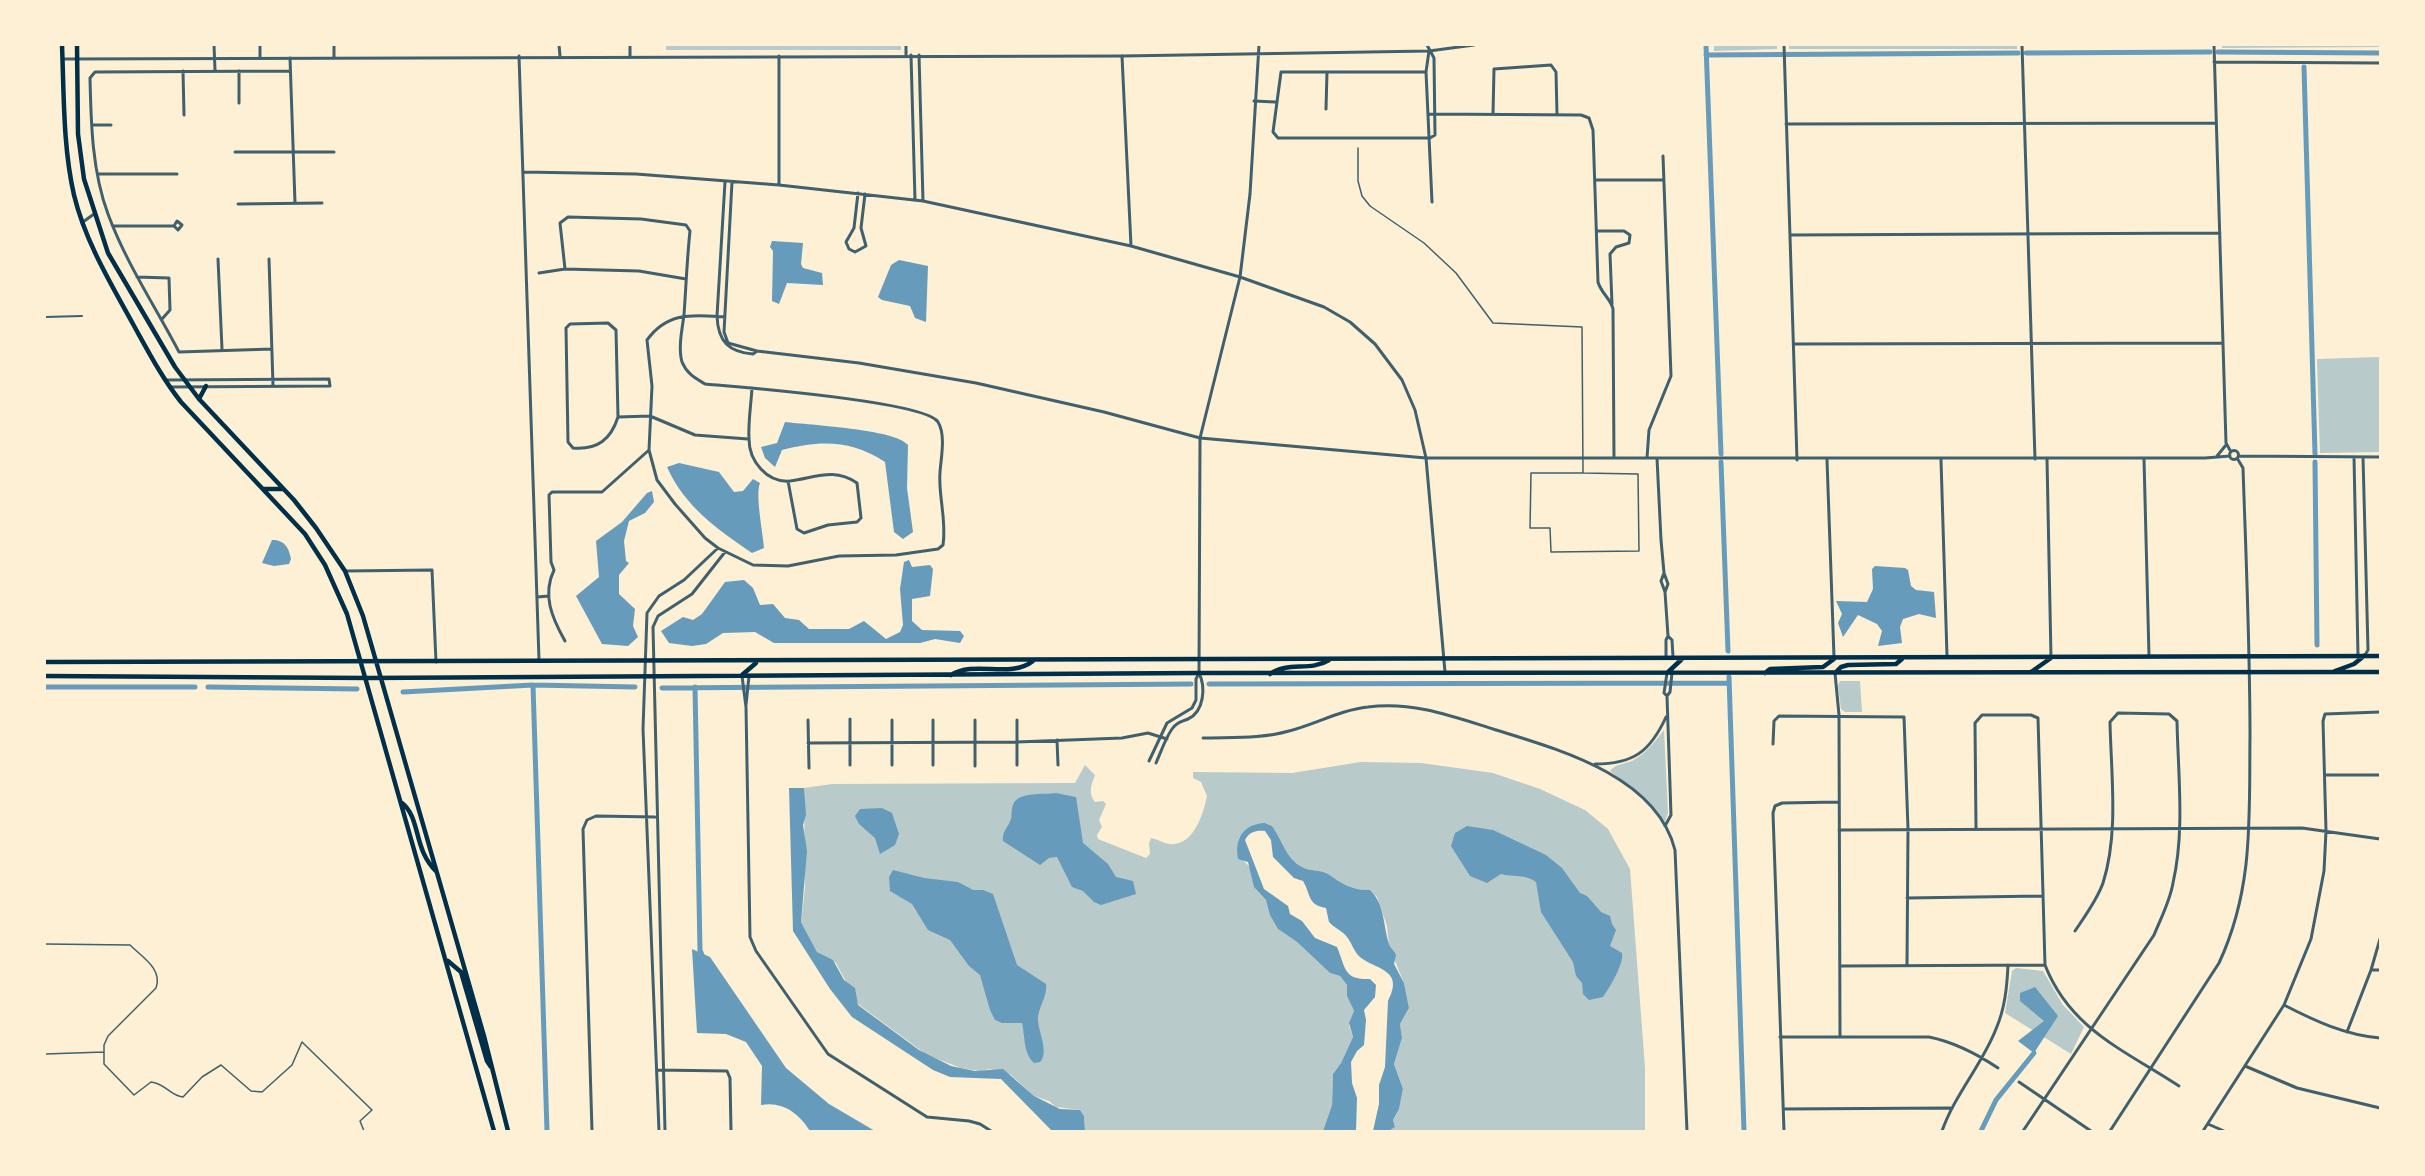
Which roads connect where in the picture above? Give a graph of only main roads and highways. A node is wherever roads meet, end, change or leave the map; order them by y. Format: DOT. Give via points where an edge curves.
graph roads {
  1 [pos="62,45"];
  2 [pos="77,45"];
  3 [pos="207,386"];
  4 [pos="199,399"];
  5 [pos="264,489"];
  6 [pos="285,490"];
  7 [pos="2361,656"];
  8 [pos="2380,656"];
  9 [pos="1902,658"];
  10 [pos="2052,658"];
  11 [pos="1331,659"];
  12 [pos="1682,659"];
  13 [pos="1834,659"];
  14 [pos="1033,661"];
  15 [pos="45,662"];
  16 [pos="377,662"];
  17 [pos="759,662"];
  18 [pos="363,663"];
  19 [pos="2329,672"];
  20 [pos="2380,672"];
  21 [pos="1765,673"];
  22 [pos="1835,673"];
  23 [pos="2029,673"];
  24 [pos="1270,674"];
  25 [pos="742,675"];
  26 [pos="951,675"];
  27 [pos="45,676"];
  28 [pos="1668,676"];
  29 [pos="368,678"];
  30 [pos="380,678"];
  31 [pos="402,803"];
  32 [pos="436,871"];
  33 [pos="448,961"];
  34 [pos="493,1069"];
  35 [pos="494,1131"];
  36 [pos="508,1131"];
  1 -- 5 [label="main road" via="70,175 83,222 112,285 165,380"];
  2 -- 4 [label="main road" via="78,134 84,180 94,214 108,253"];
  3 -- 4 [label="main road"];
  4 -- 6 [label="main road"];
  5 -- 6 [label="main road"];
  5 -- 18 [label="main road" via="299,527 325,565"];
  6 -- 16 [label="main road" via="345,572"];
  7 -- 8 [label="main road"];
  7 -- 10 [label="main road"];
  7 -- 19 [label="main road" via="2354,664"];
  9 -- 10 [label="main road"];
  9 -- 13 [label="main road"];
  9 -- 22 [label="main road" via="1896,664 1848,665"];
  10 -- 23 [label="main road"];
  11 -- 12 [label="main road"];
  11 -- 14 [label="main road"];
  11 -- 24 [label="main road" via="1318,667 1278,668"];
  12 -- 13 [label="main road"];
  12 -- 28 [label="main road"];
  13 -- 21 [label="main road" via="1823,667 1770,669"];
  14 -- 17 [label="main road"];
  14 -- 26 [label="main road" via="1024,668 962,668"];
  15 -- 18 [label="main road"];
  16 -- 17 [label="main road"];
  16 -- 18 [label="main road"];
  16 -- 30 [label="main road"];
  17 -- 25 [label="main road"];
  18 -- 29 [label="main road"];
  19 -- 20 [label="main road"];
  19 -- 23 [label="main road"];
  21 -- 22 [label="main road"];
  21 -- 28 [label="main road"];
  22 -- 23 [label="main road"];
  24 -- 26 [label="main road"];
  24 -- 28 [label="main road"];
  25 -- 26 [label="main road"];
  25 -- 30 [label="main road"];
  27 -- 29 [label="main road"];
  29 -- 30 [label="main road"];
  29 -- 31 [label="main road"];
  30 -- 32 [label="main road"];
  31 -- 32 [label="main road" via="409,809 424,859"];
  31 -- 33 [label="main road"];
  32 -- 34 [label="main road"];
  33 -- 34 [label="main road" via="461,972 487,1061"];
  33 -- 35 [label="main road"];
  34 -- 36 [label="main road"];
}
